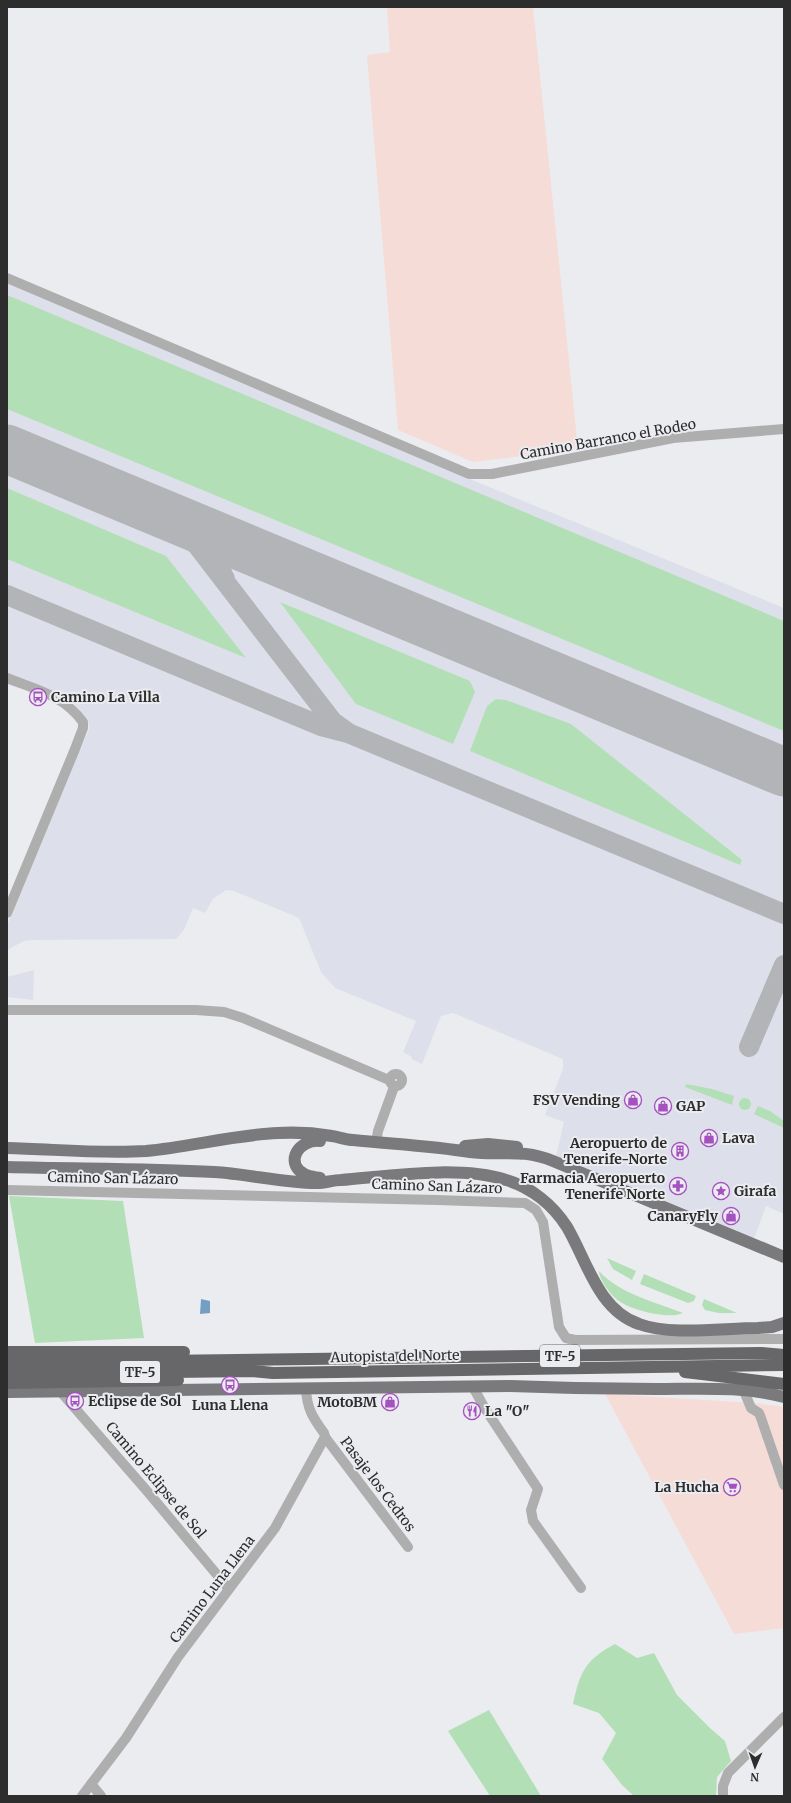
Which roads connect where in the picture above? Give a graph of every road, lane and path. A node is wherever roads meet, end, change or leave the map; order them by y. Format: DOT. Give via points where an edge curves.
graph roads {
  1 [pos="7,278"];
  2 [pos="784,429"];
  3 [pos="7,678"];
  4 [pos="7,913"];
  5 [pos="7,1010"];
  6 [pos="348,1140"];
  7 [pos="376,1143"];
  8 [pos="443,1147"];
  9 [pos="7,1148"];
  10 [pos="557,1163"];
  11 [pos="7,1167"];
  12 [pos="332,1180"];
  13 [pos="7,1190"];
  14 [pos="782,1257"];
  15 [pos="784,1323"];
  16 [pos="784,1339"];
  17 [pos="784,1349"];
  18 [pos="7,1352"];
  19 [pos="761,1353"];
  20 [pos="784,1355"];
  21 [pos="218,1360"];
  22 [pos="7,1362"];
  23 [pos="784,1365"];
  24 [pos="658,1368"];
  25 [pos="274,1372"];
  26 [pos="7,1374"];
  27 [pos="7,1383"];
  28 [pos="784,1384"];
  29 [pos="473,1387"];
  30 [pos="306,1389"];
  31 [pos="60,1391"];
  32 [pos="744,1391"];
  33 [pos="7,1392"];
  34 [pos="784,1397"];
  35 [pos="325,1437"];
  36 [pos="784,1485"];
  37 [pos="408,1547"];
  38 [pos="581,1588"];
  39 [pos="229,1589"];
  40 [pos="784,1717"];
  41 [pos="91,1784"];
  42 [pos="82,1796"];
  43 [pos="101,1796"];
  44 [pos="723,1796"];
  1 -- 2 [label="street, Camino Barranco el Rodeo" via="469,474 485,475 674,438"];
  3 -- 4 [label="street" via="49,694 67,704 83,722 75,749"];
  5 -- 7 [label="street" via="196,1010 224,1012 243,1018 392,1083"];
  6 -- 7 [label="main road"];
  6 -- 9 [label="main road" via="333,1136 278,1133 144,1151"];
  6 -- 12 [label="main road" via="309,1141 302,1144 296,1153 296,1163 302,1173"];
  7 -- 8 [label="main road"];
  8 -- 10 [label="main road" via="497,1154 530,1153"];
  8 -- 10 [label="main road" via="488,1144 516,1147 539,1152"];
  10 -- 14 [label="main road"];
  11 -- 12 [label="main road" via="211,1172 306,1182"];
  12 -- 15 [label="main road" via="452,1173 486,1175 507,1180 532,1192 557,1213 573,1238 600,1292 618,1314 628,1320 666,1329 758,1328"];
  13 -- 16 [label="street, Camino San Lázaro" via="525,1203 536,1210 543,1222 559,1327 566,1338"];
  17 -- 19 [label="highway"];
  18 -- 21 [label="highway" via="193,1352"];
  19 -- 20 [label="highway, Autopista del Norte / TF-5"];
  19 -- 21 [label="highway, Autopista del Norte / TF-5"];
  21 -- 22 [label="highway, Autopista del Norte / TF-5"];
  23 -- 24 [label="highway, Autopista del Norte / TF-5"];
  24 -- 25 [label="highway, Autopista del Norte / TF-5"];
  24 -- 28 [label="highway"];
  25 -- 26 [label="highway, Autopista del Norte / TF-5"];
  25 -- 27 [label="highway" via="253,1377"];
  29 -- 30 [label="main road"];
  29 -- 32 [label="main road"];
  29 -- 38 [label="street" via="538,1489 531,1510 533,1521"];
  30 -- 31 [label="main road"];
  30 -- 35 [label="street" via="306,1402"];
  31 -- 33 [label="main road"];
  31 -- 39 [label="street, Camino Eclipse de Sol"];
  32 -- 34 [label="main road"];
  32 -- 36 [label="street" via="750,1408 759,1413"];
  35 -- 37 [label="street, Pasaje los Cedros"];
  35 -- 39 [label="street, Camino Luna Llena" via="275,1528"];
  39 -- 41 [label="street, Camino Luna Llena" via="178,1657 126,1738"];
  40 -- 44 [label="street" via="728,1773 723,1786"];
  41 -- 42 [label="street, Camino Luna Llena"];
  41 -- 43 [label="street"];
}
